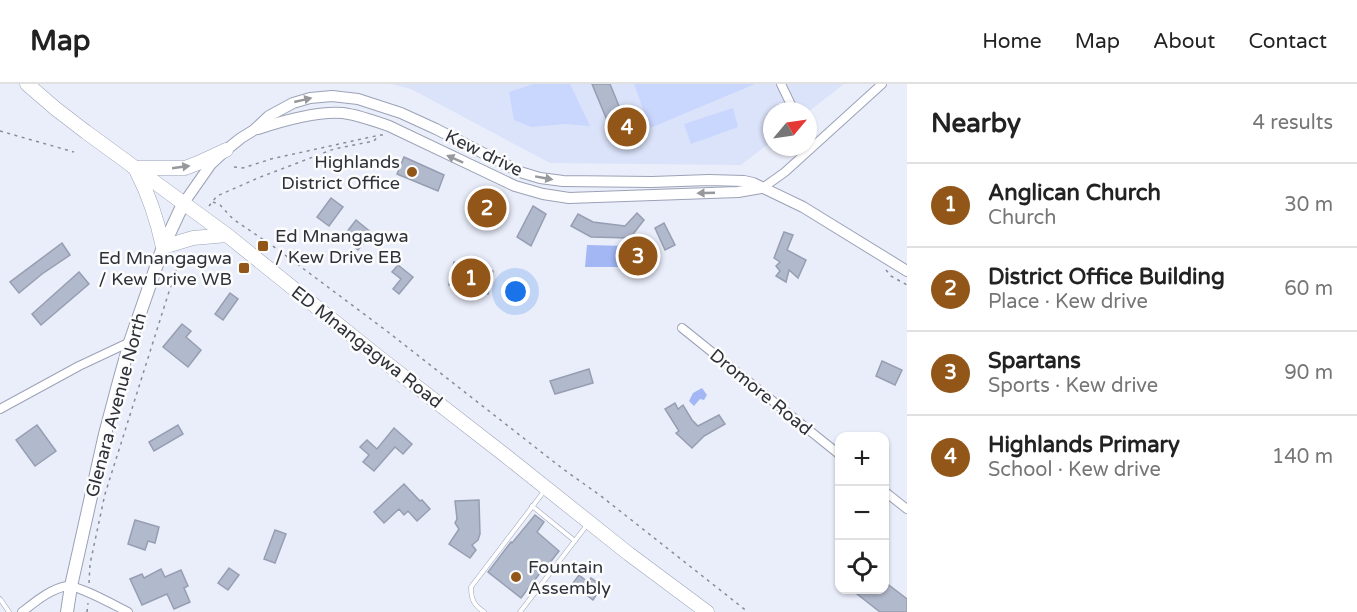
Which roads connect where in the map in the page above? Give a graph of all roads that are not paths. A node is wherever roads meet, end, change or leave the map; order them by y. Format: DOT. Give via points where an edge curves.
graph roads {
  1 [pos="27,84"];
  2 [pos="781,84"];
  3 [pos="882,84"];
  4 [pos="790,102"];
  5 [pos="254,130"];
  6 [pos="817,139"];
  7 [pos="225,150"];
  8 [pos="800,156"];
  9 [pos="134,168"];
  10 [pos="764,188"];
  11 [pos="183,204"];
  12 [pos="227,235"];
  13 [pos="163,247"];
  14 [pos="907,271"];
  15 [pos="682,328"];
  16 [pos="130,342"];
  17 [pos="0,409"];
  18 [pos="835,451"];
  19 [pos="546,488"];
  20 [pos="889,494"];
  21 [pos="532,506"];
  22 [pos="907,509"];
  23 [pos="589,522"];
  24 [pos="575,541"];
  25 [pos="70,586"];
  26 [pos="0,599"];
  27 [pos="9,612"];
  28 [pos="22,612"];
  29 [pos="67,612"];
  30 [pos="128,612"];
  31 [pos="484,612"];
  32 [pos="520,612"];
  33 [pos="707,612"];
  1 -- 9 [label="highway, ED Mnangagwa Road"];
  2 -- 4 [label="street"];
  3 -- 6 [label="street"];
  5 -- 7 [label="street, Kew drive"];
  10 -- 5 [label="street, Kew drive, one-way" via="568,198 515,186 389,126 344,113 316,114"];
  5 -- 10 [label="street, Kew drive, one-way" via="293,103 332,96 358,99 400,113 511,168 540,178 708,180 744,182"];
  9 -- 7 [label="highway, one-way" via="185,168"];
  7 -- 11 [label="street, Kew drive"];
  8 -- 10 [label="street"];
  9 -- 11 [label="highway, ED Mnangagwa Road"];
  9 -- 13 [label="highway" via="149,195"];
  10 -- 14 [label="street, Kew drive" via="803,207"];
  11 -- 12 [label="highway, ED Mnangagwa Road"];
  11 -- 13 [label="main road, Glenara Avenue North"];
  12 -- 13 [label="highway" via="193,238"];
  12 -- 19 [label="highway, ED Mnangagwa Road"];
  13 -- 16 [label="main road, Glenara Avenue North"];
  15 -- 18 [label="street, Dromore Road"];
  16 -- 17 [label="street"];
  16 -- 25 [label="main road, Glenara Avenue North"];
  19 -- 21 [label="lane"];
  19 -- 23 [label="highway, ED Mnangagwa Road"];
  20 -- 22 [label="street"];
  21 -- 24 [label="lane"];
  21 -- 31 [label="lane" via="471,587 475,606"];
  23 -- 24 [label="lane"];
  23 -- 33 [label="highway, ED Mnangagwa Road"];
  24 -- 32 [label="lane"];
  25 -- 28 [label="street" via="57,589"];
  25 -- 29 [label="main road, Glenara Avenue North"];
  25 -- 30 [label="street"];
  26 -- 27 [label="lane"];
}
